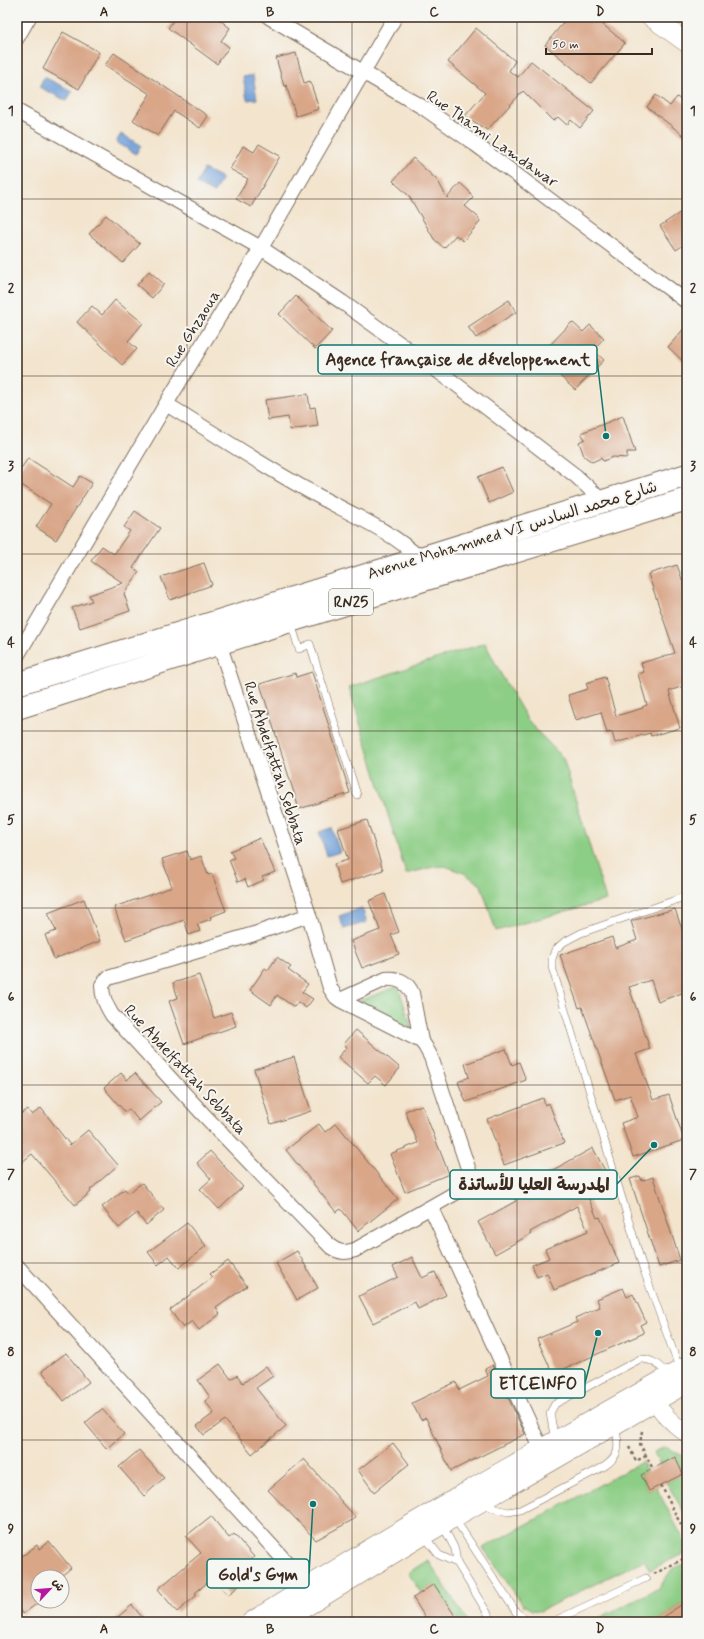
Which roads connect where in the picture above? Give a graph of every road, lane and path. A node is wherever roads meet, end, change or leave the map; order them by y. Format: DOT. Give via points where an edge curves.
graph roads {
  1 [pos="29,17"];
  2 [pos="269,17"];
  3 [pos="395,17"];
  4 [pos="651,17"];
  5 [pos="17,38"];
  6 [pos="686,41"];
  7 [pos="362,73"];
  8 [pos="17,111"];
  9 [pos="261,248"];
  10 [pos="687,302"];
  11 [pos="166,404"];
  12 [pos="687,475"];
  13 [pos="687,499"];
  14 [pos="600,502"];
  15 [pos="419,558"];
  16 [pos="290,621"];
  17 [pos="219,643"];
  18 [pos="17,656"];
  19 [pos="18,681"];
  20 [pos="17,708"];
  21 [pos="357,794"];
  22 [pos="687,896"];
  23 [pos="309,915"];
  24 [pos="340,1000"];
  25 [pos="421,1041"];
  26 [pos="430,1208"];
  27 [pos="17,1266"];
  28 [pos="681,1374"];
  29 [pos="651,1395"];
  30 [pos="616,1424"];
  31 [pos="642,1431"];
  32 [pos="687,1434"];
  33 [pos="627,1443"];
  34 [pos="548,1451"];
  35 [pos="646,1456"];
  36 [pos="653,1469"];
  37 [pos="661,1485"];
  38 [pos="478,1504"];
  39 [pos="444,1518"];
  40 [pos="420,1529"];
  41 [pos="687,1536"];
  42 [pos="687,1558"];
  43 [pos="457,1563"];
  44 [pos="646,1578"];
  45 [pos="306,1587"];
  46 [pos="251,1622"];
  47 [pos="281,1622"];
  48 [pos="493,1622"];
  49 [pos="528,1622"];
  50 [pos="552,1622"];
  1 -- 5 [label="street"];
  2 -- 7 [label="street, Rue Thami Lamdawar"];
  3 -- 7 [label="street, Rue Ghzaoua"];
  4 -- 6 [label="main road"];
  7 -- 9 [label="street, Rue Ghzaoua"];
  7 -- 10 [label="street, Rue Thami Lamdawar" via="424,108"];
  8 -- 9 [label="street"];
  9 -- 11 [label="street, Rue Ghzaoua"];
  9 -- 14 [label="street" via="342,302 453,382 576,476"];
  11 -- 15 [label="street" via="309,491 392,537"];
  11 -- 18 [label="street, Rue Ghzaoua"];
  12 -- 14 [label="main road, Avenue Mohammed VI شارع محمد السادس / RN25"];
  13 -- 16 [label="main road, Avenue Mohammed VI شارع محمد السادس / RN25"];
  14 -- 15 [label="main road, Avenue Mohammed VI شارع محمد السادس / RN25"];
  15 -- 19 [label="main road, Avenue Mohammed VI شارع محمد السادس / RN25"];
  16 -- 17 [label="main road, Avenue Mohammed VI شارع محمد السادس / RN25"];
  16 -- 21 [label="lane" via="299,649 310,644"];
  17 -- 20 [label="main road, Avenue Mohammed VI شارع محمد السادس / RN25"];
  17 -- 23 [label="street, Rue Abdelfattah Sebbata"];
  22 -- 28 [label="lane" via="581,933 555,950 552,959 552,967 643,1268"];
  23 -- 24 [label="street, Rue Abdelfattah Sebbata" via="330,988"];
  23 -- 26 [label="street, Rue Abdelfattah Sebbata" via="108,978 102,985 105,1004 112,1015 204,1114 338,1252 355,1250"];
  24 -- 25 [label="street, Rue Abdelfattah Sebbata"];
  24 -- 25 [label="street" via="386,979 402,981 412,993"];
  25 -- 26 [label="street, Rue Abdelfattah Sebbata" via="431,1057 469,1171 466,1184 459,1191"];
  26 -- 34 [label="street"];
  27 -- 45 [label="street" via="298,1574"];
  28 -- 29 [label="main road"];
  28 -- 34 [label="lane" via="653,1360 640,1359 555,1404 550,1413"];
  29 -- 30 [label="main road"];
  29 -- 32 [label="street" via="671,1423"];
  29 -- 34 [label="main road"];
  30 -- 34 [label="main road"];
  30 -- 38 [label="lane" via="618,1454 605,1466 520,1510 508,1512"];
  31 -- 35 [label="path" via="640,1444"];
  33 -- 35 [label="path" via="636,1461"];
  34 -- 38 [label="main road"];
  34 -- 39 [label="main road"];
  35 -- 36 [label="path"];
  37 -- 41 [label="path"];
  38 -- 39 [label="main road"];
  39 -- 40 [label="main road"];
  39 -- 43 [label="lane" via="456,1549"];
  39 -- 49 [label="lane" via="516,1612"];
  40 -- 43 [label="lane" via="439,1555"];
  40 -- 45 [label="main road"];
  40 -- 47 [label="main road"];
  42 -- 44 [label="path"];
  43 -- 48 [label="lane"];
  44 -- 50 [label="lane"];
  45 -- 46 [label="main road"];
}
